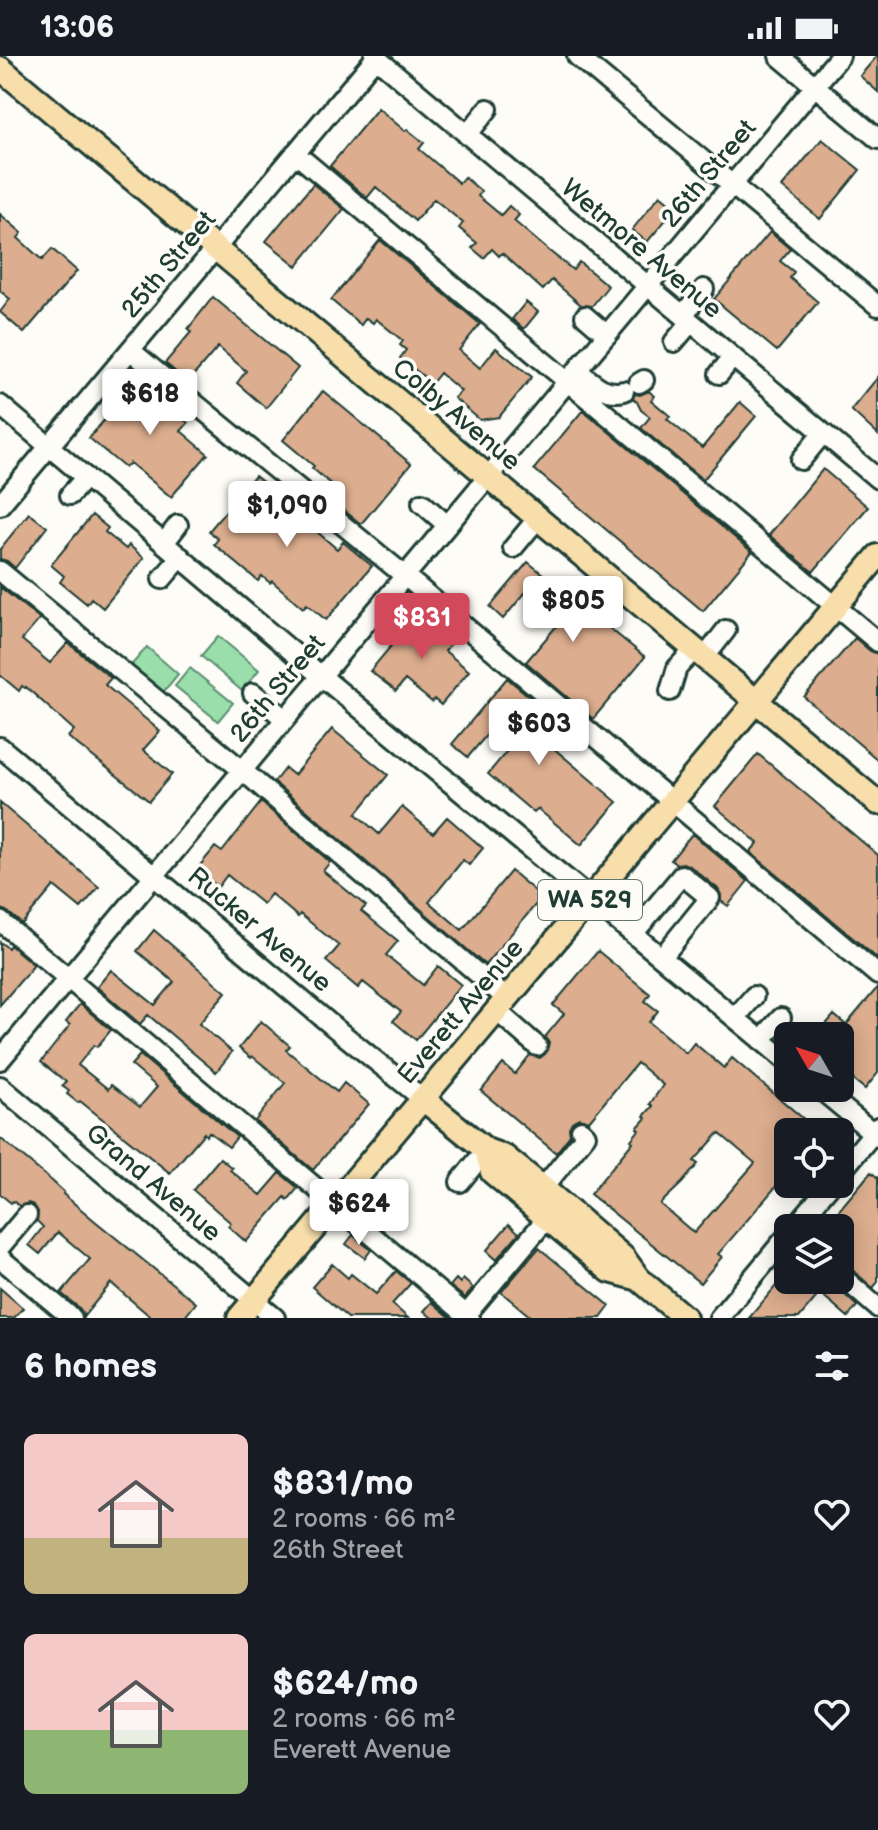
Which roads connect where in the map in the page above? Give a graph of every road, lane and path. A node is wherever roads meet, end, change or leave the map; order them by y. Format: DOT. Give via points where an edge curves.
graph roads {
  1 [pos="577,56"];
  2 [pos="779,56"];
  3 [pos="840,56"];
  4 [pos="375,57"];
  5 [pos="0,68"];
  6 [pos="815,86"];
  7 [pos="488,109"];
  8 [pos="467,135"];
  9 [pos="878,139"];
  10 [pos="295,153"];
  11 [pos="733,184"];
  12 [pos="215,249"];
  13 [pos="648,286"];
  14 [pos="704,289"];
  15 [pos="878,306"];
  16 [pos="585,316"];
  17 [pos="687,319"];
  18 [pos="607,335"];
  19 [pos="674,342"];
  20 [pos="130,350"];
  21 [pos="733,357"];
  22 [pos="719,374"];
  23 [pos="573,376"];
  24 [pos="635,385"];
  25 [pos="0,405"];
  26 [pos="823,433"];
  27 [pos="50,446"];
  28 [pos="801,460"];
  29 [pos="489,476"];
  30 [pos="86,477"];
  31 [pos="878,479"];
  32 [pos="70,495"];
  33 [pos="422,503"];
  34 [pos="0,505"];
  35 [pos="538,518"];
  36 [pos="178,525"];
  37 [pos="447,525"];
  38 [pos="164,543"];
  39 [pos="513,548"];
  40 [pos="878,556"];
  41 [pos="181,557"];
  42 [pos="0,571"];
  43 [pos="405,576"];
  44 [pos="162,579"];
  45 [pos="836,607"];
  46 [pos="726,630"];
  47 [pos="878,642"];
  48 [pos="700,653"];
  49 [pos="321,676"];
  50 [pos="670,691"];
  51 [pos="253,693"];
  52 [pos="757,701"];
  53 [pos="285,719"];
  54 [pos="0,747"];
  55 [pos="242,770"];
  56 [pos="672,802"];
  57 [pos="878,803"];
  58 [pos="154,876"];
  59 [pos="592,898"];
  60 [pos="0,921"];
  61 [pos="634,933"];
  62 [pos="662,957"];
  63 [pos="871,972"];
  64 [pos="68,979"];
  65 [pos="754,996"];
  66 [pos="502,1005"];
  67 [pos="735,1018"];
  68 [pos="781,1018"];
  69 [pos="761,1040"];
  70 [pos="537,1046"];
  71 [pos="774,1051"];
  72 [pos="0,1060"];
  73 [pos="0,1086"];
  74 [pos="423,1099"];
  75 [pos="837,1102"];
  76 [pos="581,1130"];
  77 [pos="876,1133"];
  78 [pos="486,1150"];
  79 [pos="854,1157"];
  80 [pos="460,1182"];
  81 [pos="543,1188"];
  82 [pos="819,1198"];
  83 [pos="335,1205"];
  84 [pos="806,1214"];
  85 [pos="27,1215"];
  86 [pos="547,1218"];
  87 [pos="0,1247"];
  88 [pos="774,1252"];
  89 [pos="0,1258"];
  90 [pos="639,1279"];
  91 [pos="854,1287"];
  92 [pos="254,1300"];
  93 [pos="878,1308"];
  94 [pos="468,1316"];
  95 [pos="72,1318"];
  96 [pos="239,1318"];
  97 [pos="275,1318"];
  98 [pos="685,1318"];
  99 [pos="719,1318"];
  100 [pos="869,1318"];
  1 -- 11 [label="street" via="643,100"];
  2 -- 6 [label="street"];
  3 -- 6 [label="street, 26th Street"];
  4 -- 8 [label="street, Wetmore Avenue"];
  4 -- 10 [label="street, 25th Street"];
  5 -- 12 [label="main road, Colby Avenue"];
  6 -- 9 [label="street"];
  6 -- 11 [label="street, 26th Street"];
  7 -- 8 [label="street"];
  8 -- 13 [label="street, Wetmore Avenue"];
  10 -- 12 [label="street, 25th Street"];
  10 -- 23 [label="street" via="371,221"];
  11 -- 13 [label="street, 26th Street"];
  11 -- 15 [label="street" via="764,215 832,255"];
  12 -- 20 [label="street, 25th Street"];
  12 -- 29 [label="main road, Colby Avenue"];
  13 -- 17 [label="street, Wetmore Avenue"];
  13 -- 18 [label="street, 26th Street"];
  14 -- 17 [label="street"];
  16 -- 18 [label="street"];
  17 -- 19 [label="street"];
  17 -- 21 [label="street, Wetmore Avenue"];
  18 -- 23 [label="street, 26th Street"];
  20 -- 27 [label="street, 25th Street"];
  20 -- 43 [label="street" via="198,398 248,448"];
  21 -- 22 [label="street"];
  21 -- 26 [label="street, Wetmore Avenue"];
  23 -- 24 [label="street" via="615,393"];
  23 -- 29 [label="street, 26th Street"];
  23 -- 45 [label="street" via="746,525 781,566"];
  25 -- 27 [label="street"];
  26 -- 28 [label="street"];
  26 -- 31 [label="street, Wetmore Avenue"];
  27 -- 30 [label="street"];
  27 -- 34 [label="street, 25th Street"];
  29 -- 35 [label="main road, Colby Avenue"];
  29 -- 37 [label="street, 26th Street"];
  30 -- 32 [label="street"];
  30 -- 38 [label="street"];
  33 -- 37 [label="street"];
  35 -- 39 [label="street"];
  35 -- 48 [label="main road, Colby Avenue"];
  36 -- 38 [label="street"];
  37 -- 43 [label="street, 26th Street"];
  38 -- 41 [label="street"];
  40 -- 45 [label="main road, Everett Avenue / WA 529"];
  41 -- 44 [label="street"];
  41 -- 49 [label="street"];
  42 -- 55 [label="street"];
  43 -- 49 [label="street, 26th Street"];
  43 -- 56 [label="street" via="622,752"];
  45 -- 47 [label="street"];
  45 -- 52 [label="main road, Everett Avenue / WA 529"];
  46 -- 48 [label="street"];
  48 -- 50 [label="street" via="677,668"];
  48 -- 52 [label="main road, Colby Avenue"];
  49 -- 53 [label="street, 26th Street"];
  49 -- 59 [label="street"];
  51 -- 53 [label="street"];
  52 -- 56 [label="main road, Everett Avenue / WA 529"];
  52 -- 57 [label="main road, Colby Avenue"];
  53 -- 55 [label="street, 26th Street"];
  54 -- 58 [label="street, Rucker Avenue"];
  55 -- 58 [label="street, 26th Street"];
  55 -- 66 [label="street"];
  56 -- 59 [label="main road, Everett Avenue / WA 529"];
  56 -- 63 [label="street"];
  58 -- 64 [label="street, 26th Street"];
  58 -- 74 [label="street, Rucker Avenue"];
  59 -- 61 [label="street"];
  59 -- 66 [label="main road, Everett Avenue / WA 529"];
  60 -- 64 [label="street"];
  61 -- 62 [label="street"];
  61 -- 62 [label="street" via="682,875 710,898"];
  62 -- 67 [label="street"];
  64 -- 72 [label="street, 26th Street"];
  64 -- 83 [label="street"];
  65 -- 67 [label="street"];
  66 -- 70 [label="street"];
  66 -- 74 [label="main road, Everett Avenue / WA 529"];
  67 -- 69 [label="street"];
  68 -- 69 [label="street"];
  69 -- 71 [label="street"];
  73 -- 92 [label="street, Grand Avenue"];
  74 -- 78 [label="main road, Rucker Avenue"];
  74 -- 83 [label="main road, Everett Avenue / WA 529"];
  75 -- 77 [label="street"];
  76 -- 81 [label="street" via="586,1135"];
  77 -- 79 [label="street"];
  78 -- 80 [label="street"];
  78 -- 81 [label="main road, Rucker Avenue" via="505,1157"];
  78 -- 86 [label="main road, Rucker Avenue" via="492,1172"];
  81 -- 90 [label="main road, Rucker Avenue" via="623,1257"];
  82 -- 84 [label="street"];
  83 -- 92 [label="main road, Everett Avenue / WA 529"];
  83 -- 94 [label="street"];
  85 -- 87 [label="street"];
  86 -- 90 [label="main road, Rucker Avenue" via="610,1271"];
  86 -- 94 [label="street"];
  88 -- 99 [label="street"];
  89 -- 95 [label="street"];
  90 -- 98 [label="main road, Rucker Avenue"];
  91 -- 93 [label="street"];
  92 -- 96 [label="main road, Everett Avenue / WA 529"];
  92 -- 97 [label="street, Grand Avenue"];
  93 -- 100 [label="street"];
}
